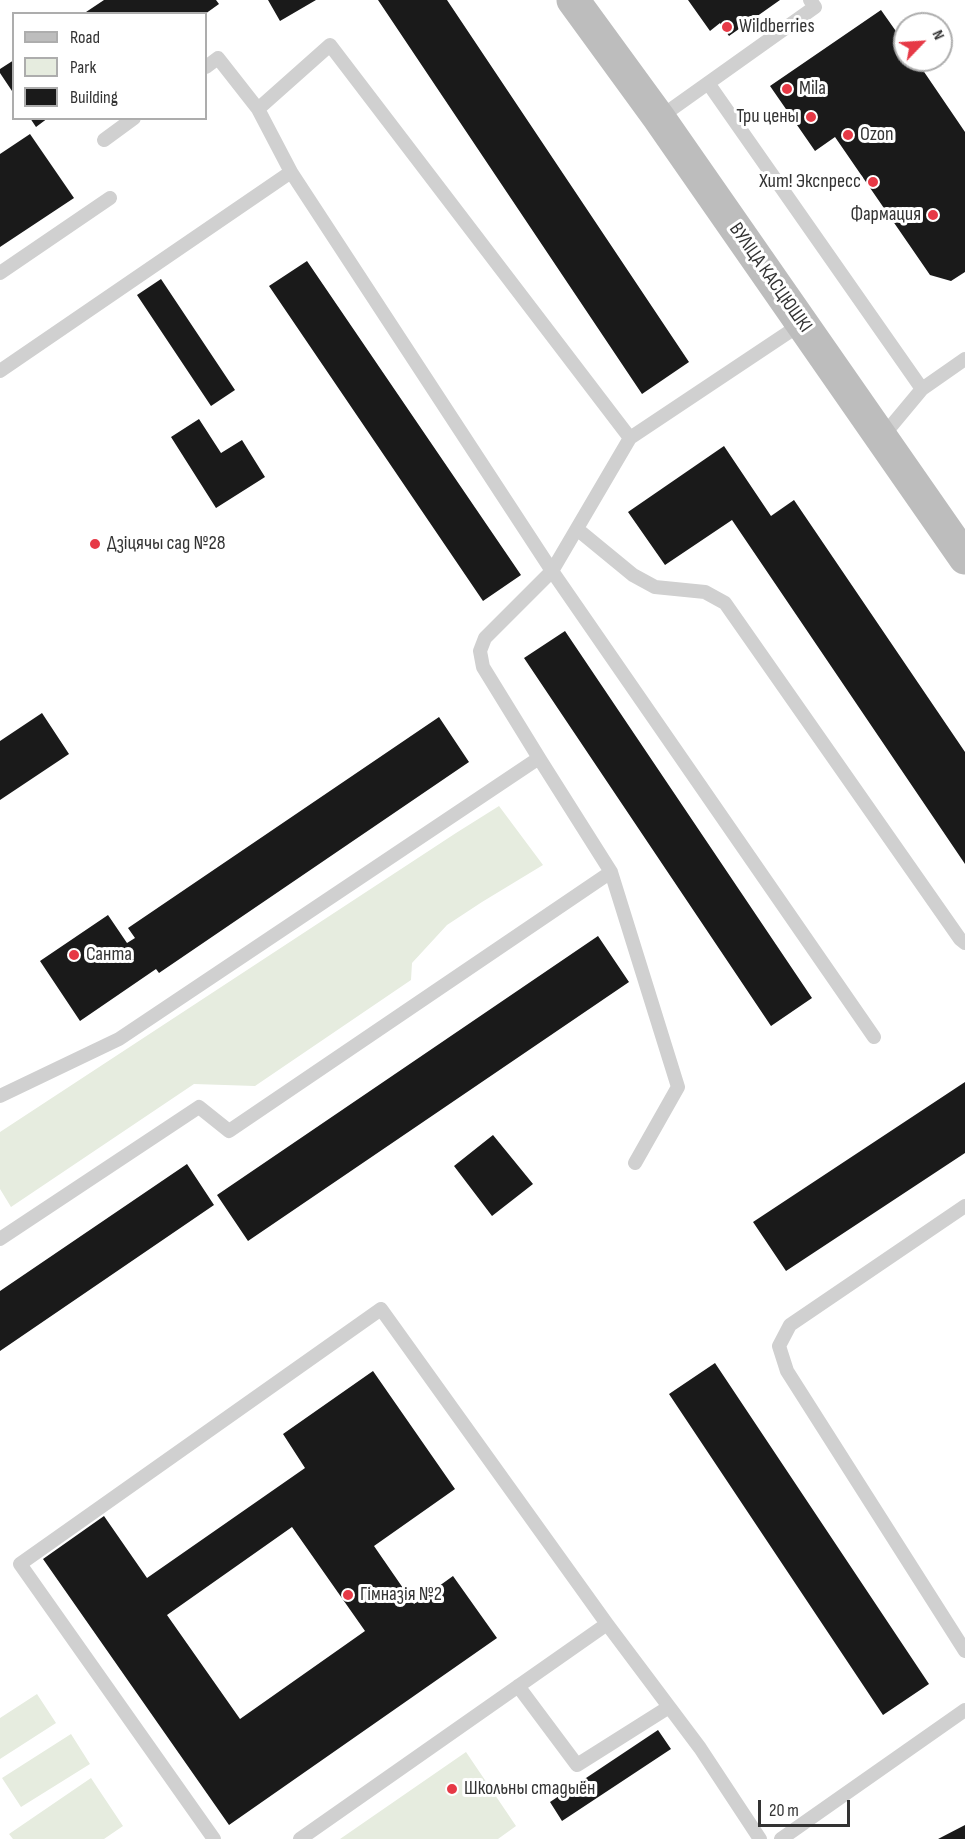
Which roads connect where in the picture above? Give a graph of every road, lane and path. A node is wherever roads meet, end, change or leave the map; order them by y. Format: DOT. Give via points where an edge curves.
graph roads {
  1 [pos="573,0"];
  2 [pos="810,0"];
  3 [pos="207,66"];
  4 [pos="708,83"];
  5 [pos="258,109"];
  6 [pos="659,118"];
  7 [pos="131,120"];
  8 [pos="104,140"];
  9 [pos="291,172"];
  10 [pos="110,198"];
  11 [pos="0,273"];
  12 [pos="801,324"];
  13 [pos="965,359"];
  14 [pos="0,371"];
  15 [pos="922,389"];
  16 [pos="881,437"];
  17 [pos="630,438"];
  18 [pos="576,529"];
  19 [pos="965,558"];
  20 [pos="552,572"];
  21 [pos="539,758"];
  22 [pos="611,872"];
  23 [pos="965,943"];
  24 [pos="874,1037"];
  25 [pos="0,1096"];
  26 [pos="635,1162"];
  27 [pos="965,1206"];
  28 [pos="0,1239"];
  29 [pos="607,1624"];
  30 [pos="965,1651"];
  31 [pos="518,1686"];
  32 [pos="669,1707"];
  33 [pos="965,1710"];
  34 [pos="785,1838"];
  35 [pos="214,1839"];
  36 [pos="300,1839"];
  37 [pos="760,1839"];
  1 -- 6 [label="street, ВУЛІЦА КАСЦЮШКІ"];
  2 -- 4 [label="lane" via="815,7"];
  3 -- 5 [label="lane" via="218,58"];
  4 -- 6 [label="lane"];
  4 -- 15 [label="lane"];
  5 -- 9 [label="lane"];
  5 -- 17 [label="lane" via="330,45"];
  6 -- 12 [label="street, ВУЛІЦА КАСЦЮШКІ"];
  7 -- 8 [label="lane"];
  9 -- 14 [label="lane"];
  9 -- 20 [label="lane"];
  10 -- 11 [label="lane"];
  12 -- 16 [label="street, ВУЛІЦА КАСЦЮШКІ"];
  12 -- 17 [label="lane"];
  13 -- 15 [label="lane"];
  15 -- 16 [label="lane"];
  16 -- 19 [label="street, ВУЛІЦА КАСЦЮШКІ"];
  17 -- 18 [label="lane"];
  18 -- 20 [label="lane"];
  18 -- 23 [label="lane" via="633,575 655,587 705,592 725,603"];
  20 -- 21 [label="lane" via="485,638 480,651 483,667"];
  20 -- 24 [label="lane"];
  21 -- 22 [label="lane"];
  21 -- 25 [label="lane" via="119,1039"];
  22 -- 26 [label="lane" via="678,1087"];
  22 -- 28 [label="lane" via="229,1131 199,1107"];
  27 -- 30 [label="lane" via="790,1325 779,1346 787,1371"];
  29 -- 31 [label="lane"];
  29 -- 32 [label="lane"];
  29 -- 35 [label="lane" via="381,1309 20,1564"];
  31 -- 32 [label="lane" via="577,1766"];
  31 -- 36 [label="lane"];
  32 -- 37 [label="lane"];
  33 -- 34 [label="lane"];
}
